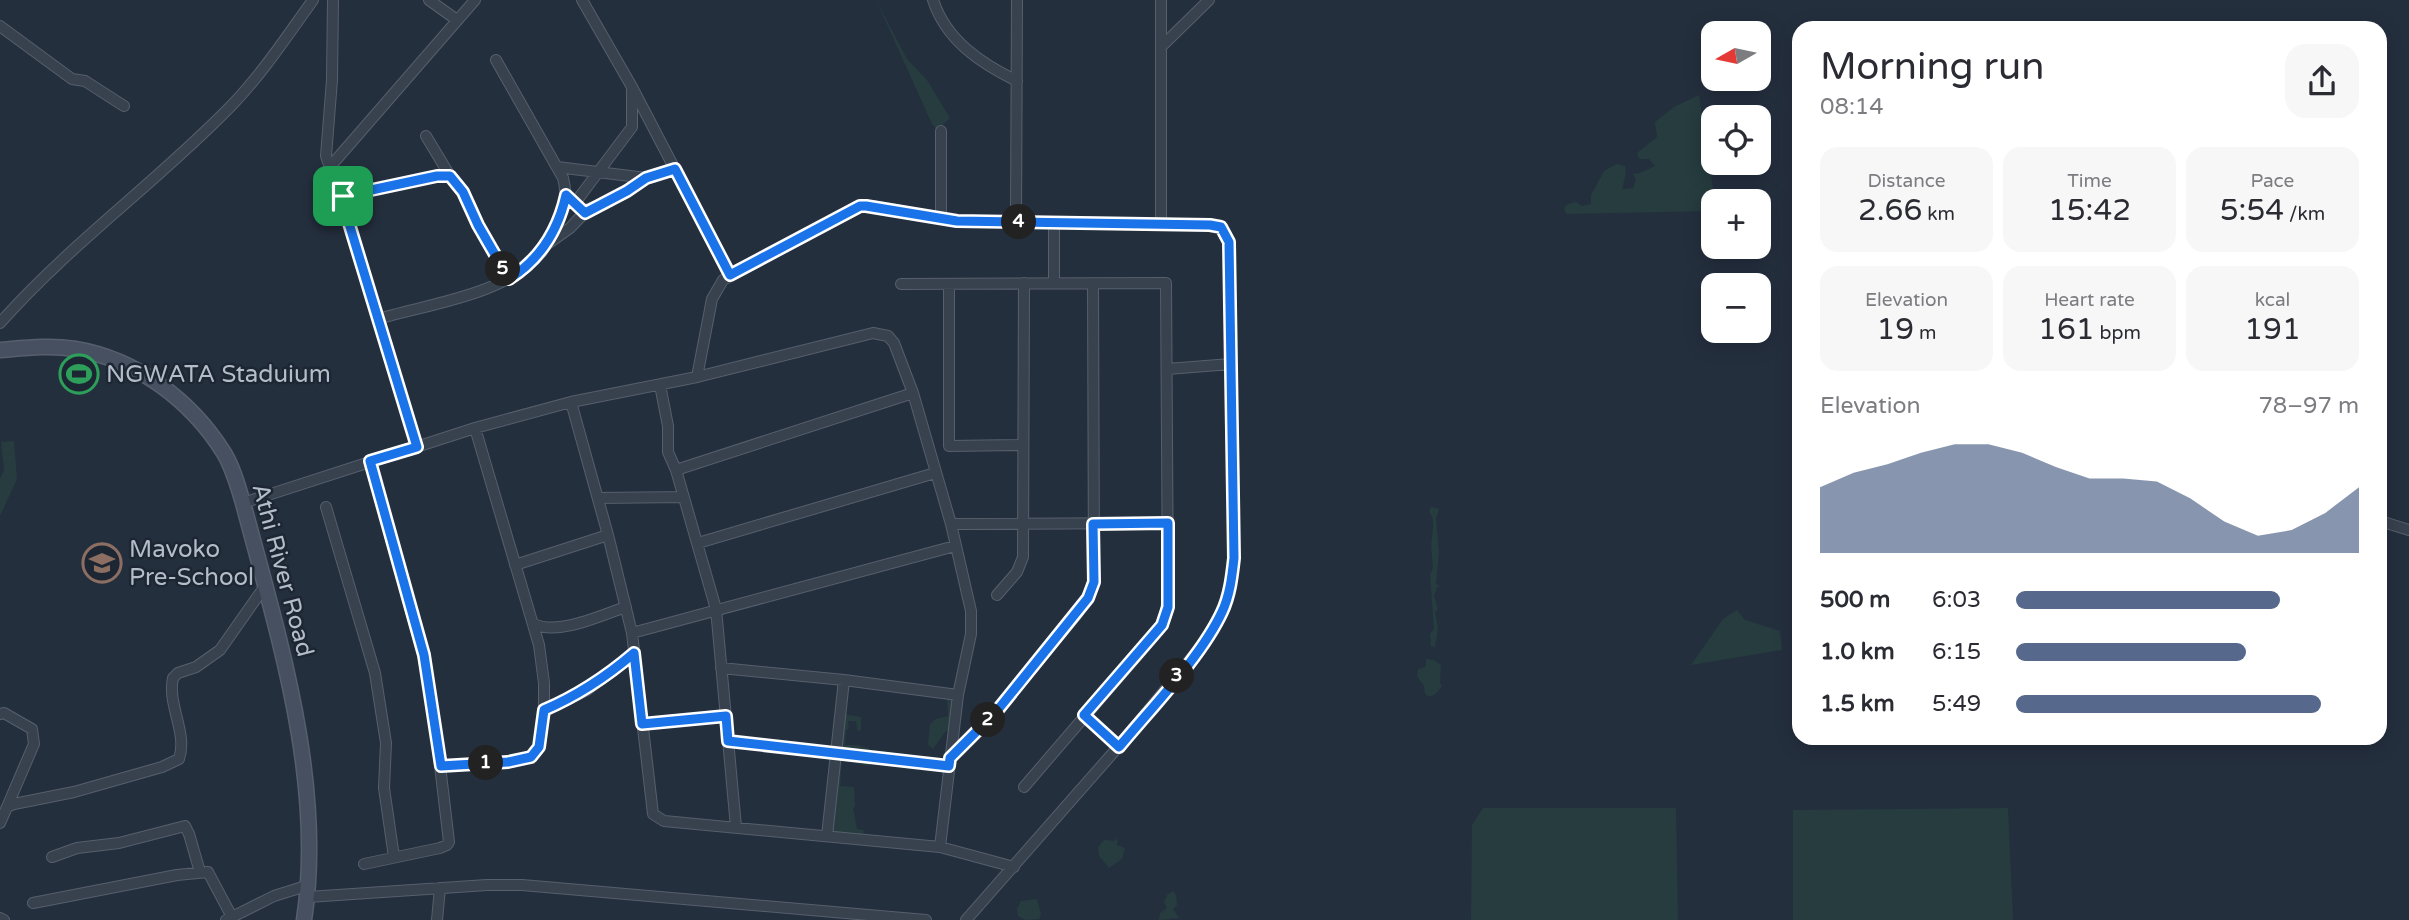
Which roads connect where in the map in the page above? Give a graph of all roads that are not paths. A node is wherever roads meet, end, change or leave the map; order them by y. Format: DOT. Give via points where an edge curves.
graph roads {
  1 [pos="313,0"];
  2 [pos="333,0"];
  3 [pos="429,0"];
  4 [pos="474,0"];
  5 [pos="582,0"];
  6 [pos="933,0"];
  7 [pos="1017,0"];
  8 [pos="1161,0"];
  9 [pos="1209,0"];
  10 [pos="464,5"];
  11 [pos="457,20"];
  12 [pos="0,26"];
  13 [pos="1161,47"];
  14 [pos="496,60"];
  15 [pos="1017,81"];
  16 [pos="632,87"];
  17 [pos="124,106"];
  18 [pos="941,131"];
  19 [pos="426,136"];
  20 [pos="557,166"];
  21 [pos="329,168"];
  22 [pos="675,169"];
  23 [pos="596,173"];
  24 [pos="450,176"];
  25 [pos="646,178"];
  26 [pos="343,196"];
  27 [pos="571,199"];
  28 [pos="585,213"];
  29 [pos="941,219"];
  30 [pos="1016,222"];
  31 [pos="1054,224"];
  32 [pos="1161,224"];
  33 [pos="545,246"];
  34 [pos="730,275"];
  35 [pos="509,279"];
  36 [pos="1024,283"];
  37 [pos="1054,283"];
  38 [pos="1093,283"];
  39 [pos="901,284"];
  40 [pos="949,284"];
  41 [pos="378,319"];
  42 [pos="0,323"];
  43 [pos="0,350"];
  44 [pos="1231,364"];
  45 [pos="1167,369"];
  46 [pos="697,377"];
  47 [pos="660,384"];
  48 [pos="913,393"];
  49 [pos="571,402"];
  50 [pos="475,428"];
  51 [pos="1023,446"];
  52 [pos="417,447"];
  53 [pos="370,461"];
  54 [pos="676,470"];
  55 [pos="935,473"];
  56 [pos="683,497"];
  57 [pos="598,498"];
  58 [pos="243,503"];
  59 [pos="326,507"];
  60 [pos="1168,523"];
  61 [pos="2387,523"];
  62 [pos="951,524"];
  63 [pos="1093,524"];
  64 [pos="1023,525"];
  65 [pos="2409,530"];
  66 [pos="608,535"];
  67 [pos="698,543"];
  68 [pos="955,546"];
  69 [pos="515,565"];
  70 [pos="265,586"];
  71 [pos="997,595"];
  72 [pos="626,607"];
  73 [pos="716,609"];
  74 [pos="534,624"];
  75 [pos="632,633"];
  76 [pos="634,653"];
  77 [pos="721,668"];
  78 [pos="844,680"];
  79 [pos="958,695"];
  80 [pos="544,710"];
  81 [pos="0,714"];
  82 [pos="1084,715"];
  83 [pos="726,716"];
  84 [pos="642,724"];
  85 [pos="728,741"];
  86 [pos="1119,747"];
  87 [pos="836,753"];
  88 [pos="949,762"];
  89 [pos="441,766"];
  90 [pos="1024,787"];
  91 [pos="7,807"];
  92 [pos="0,823"];
  93 [pos="736,827"];
  94 [pos="827,836"];
  95 [pos="940,847"];
  96 [pos="52,857"];
  97 [pos="394,857"];
  98 [pos="364,864"];
  99 [pos="1014,867"];
  100 [pos="200,872"];
  101 [pos="440,888"];
  102 [pos="308,891"];
  103 [pos="33,903"];
  104 [pos="229,919"];
  105 [pos="304,920"];
  106 [pos="437,920"];
  107 [pos="926,920"];
  108 [pos="966,920"];
  1 -- 42 [label="street" via="232,105 106,218"];
  2 -- 21 [label="street" via="326,143"];
  3 -- 11 [label="street"];
  4 -- 10 [label="street"];
  5 -- 16 [label="street"];
  6 -- 15 [label="street" via="939,19 954,38 990,68"];
  7 -- 15 [label="street"];
  8 -- 13 [label="street"];
  9 -- 13 [label="street"];
  10 -- 11 [label="street"];
  11 -- 21 [label="street"];
  12 -- 17 [label="street" via="72,79 85,81"];
  13 -- 32 [label="street"];
  14 -- 20 [label="street"];
  15 -- 30 [label="street"];
  16 -- 22 [label="street"];
  16 -- 23 [label="street" via="632,127"];
  18 -- 29 [label="street"];
  19 -- 24 [label="street"];
  20 -- 23 [label="street"];
  20 -- 27 [label="street"];
  21 -- 26 [label="street"];
  22 -- 25 [label="street"];
  22 -- 34 [label="street"];
  23 -- 25 [label="street"];
  23 -- 27 [label="street"];
  24 -- 26 [label="street"];
  24 -- 35 [label="street"];
  25 -- 28 [label="street"];
  26 -- 41 [label="street"];
  27 -- 28 [label="street"];
  27 -- 33 [label="street"];
  28 -- 33 [label="street"];
  29 -- 30 [label="street"];
  29 -- 34 [label="street" via="860,206"];
  30 -- 31 [label="street"];
  31 -- 32 [label="street"];
  31 -- 37 [label="street"];
  32 -- 44 [label="street" via="1210,225 1225,232 1229,242"];
  33 -- 35 [label="street"];
  34 -- 46 [label="street" via="712,299"];
  35 -- 41 [label="street"];
  36 -- 37 [label="street"];
  36 -- 40 [label="street"];
  36 -- 51 [label="street"];
  37 -- 38 [label="street"];
  38 -- 45 [label="street" via="1166,283"];
  38 -- 63 [label="street"];
  39 -- 40 [label="street"];
  40 -- 51 [label="street" via="949,446"];
  41 -- 52 [label="street"];
  43 -- 58 [label="main road, Athi River Road" via="75,349 133,368 161,384 225,454"];
  44 -- 45 [label="street"];
  44 -- 86 [label="street" via="1234,558 1229,592 1207,639"];
  45 -- 60 [label="street"];
  46 -- 47 [label="street"];
  46 -- 48 [label="street" via="882,334 894,343"];
  47 -- 49 [label="street"];
  47 -- 54 [label="street" via="668,452"];
  48 -- 54 [label="street"];
  48 -- 55 [label="street"];
  49 -- 50 [label="street"];
  49 -- 57 [label="street"];
  50 -- 52 [label="street"];
  50 -- 69 [label="street"];
  51 -- 64 [label="street"];
  52 -- 53 [label="street"];
  53 -- 58 [label="street"];
  53 -- 89 [label="street" via="424,655"];
  54 -- 56 [label="street"];
  55 -- 62 [label="street"];
  55 -- 67 [label="street"];
  56 -- 57 [label="street"];
  56 -- 67 [label="street"];
  57 -- 66 [label="street"];
  58 -- 70 [label="main road, Athi River Road"];
  59 -- 97 [label="street" via="375,673 386,743 384,788"];
  60 -- 63 [label="street"];
  60 -- 82 [label="street" via="1168,607 1162,625"];
  61 -- 65 [label="street"];
  62 -- 64 [label="street"];
  62 -- 68 [label="street"];
  63 -- 64 [label="street"];
  63 -- 88 [label="street" via="1094,582 1084,606"];
  64 -- 71 [label="street" via="1021,565"];
  66 -- 69 [label="street"];
  66 -- 72 [label="street"];
  67 -- 73 [label="street"];
  68 -- 73 [label="street"];
  68 -- 79 [label="street" via="971,611 971,634"];
  69 -- 74 [label="street"];
  70 -- 91 [label="street" via="220,650 173,678 179,759 74,792"];
  70 -- 102 [label="main road, Athi River Road" via="298,728"];
  72 -- 74 [label="street" via="558,628"];
  72 -- 75 [label="street"];
  73 -- 75 [label="street"];
  73 -- 77 [label="street"];
  74 -- 80 [label="street"];
  75 -- 76 [label="street"];
  76 -- 80 [label="street" via="597,683"];
  76 -- 84 [label="street"];
  77 -- 78 [label="street"];
  77 -- 83 [label="street"];
  78 -- 79 [label="street"];
  78 -- 87 [label="street"];
  79 -- 88 [label="street"];
  80 -- 89 [label="street" via="539,747 531,757"];
  81 -- 91 [label="street" via="34,734"];
  82 -- 86 [label="street"];
  82 -- 90 [label="street"];
  83 -- 84 [label="street"];
  83 -- 85 [label="street"];
  84 -- 93 [label="street" via="653,814 664,821"];
  85 -- 87 [label="street"];
  85 -- 93 [label="street"];
  86 -- 99 [label="street"];
  87 -- 88 [label="street"];
  87 -- 94 [label="street"];
  88 -- 95 [label="street"];
  89 -- 97 [label="street" via="449,842"];
  91 -- 92 [label="street"];
  93 -- 94 [label="street"];
  94 -- 95 [label="street"];
  95 -- 99 [label="street"];
  96 -- 100 [label="street" via="184,827"];
  97 -- 98 [label="street"];
  99 -- 108 [label="street"];
  100 -- 103 [label="street"];
  100 -- 104 [label="street" via="210,874"];
  101 -- 102 [label="street"];
  101 -- 106 [label="street"];
  101 -- 107 [label="street" via="522,885"];
  102 -- 104 [label="street" via="274,896"];
  102 -- 105 [label="main road, Athi River Road"];
}
